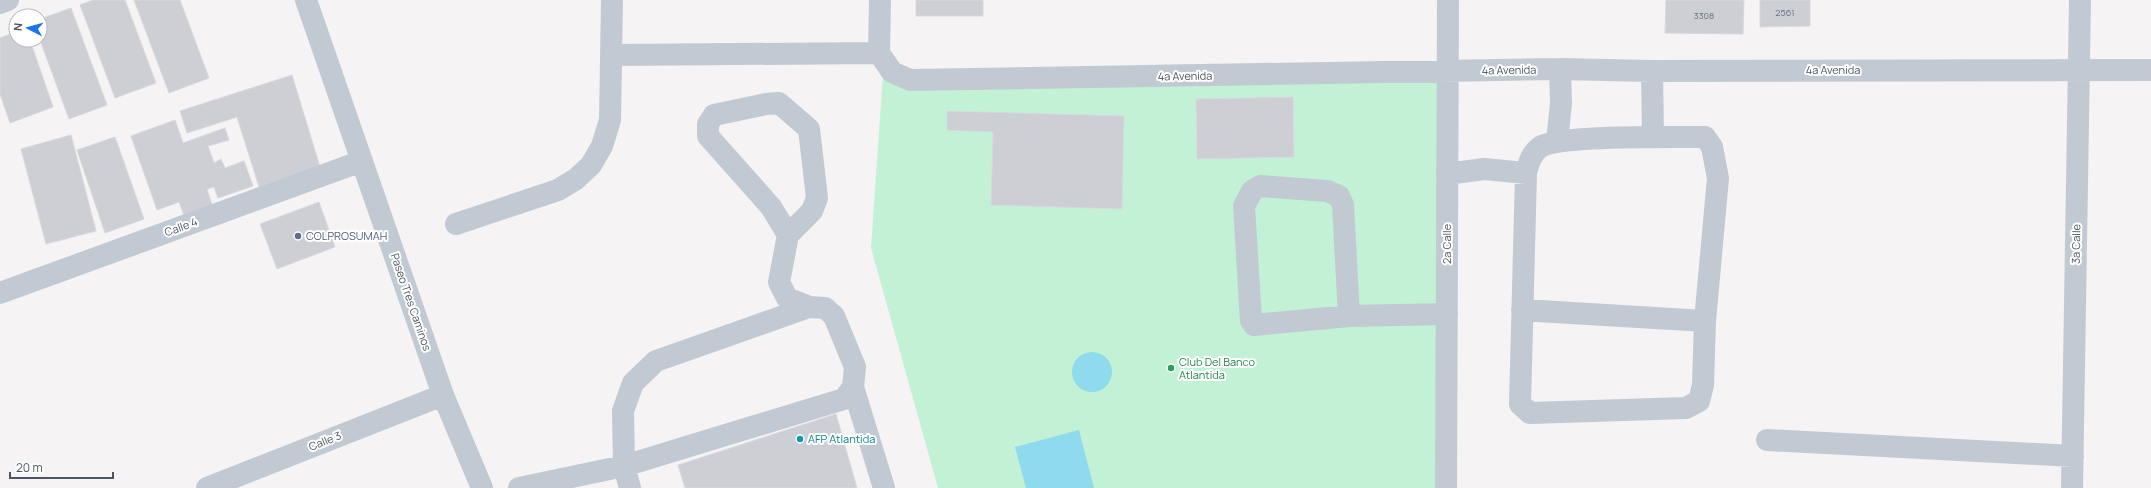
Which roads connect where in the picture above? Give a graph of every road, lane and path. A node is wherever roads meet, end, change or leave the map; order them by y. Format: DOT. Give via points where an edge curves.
graph roads {
  1 [pos="8,0"];
  2 [pos="306,0"];
  3 [pos="612,0"];
  4 [pos="880,0"];
  5 [pos="1448,0"];
  6 [pos="2080,0"];
  7 [pos="0,3"];
  8 [pos="879,53"];
  9 [pos="612,54"];
  10 [pos="1560,69"];
  11 [pos="1652,70"];
  12 [pos="2079,70"];
  13 [pos="2151,70"];
  14 [pos="1447,71"];
  15 [pos="1653,137"];
  16 [pos="1556,142"];
  17 [pos="362,161"];
  18 [pos="1526,173"];
  19 [pos="1447,174"];
  20 [pos="456,224"];
  21 [pos="788,235"];
  22 [pos="0,293"];
  23 [pos="809,307"];
  24 [pos="1522,310"];
  25 [pos="1447,314"];
  26 [pos="1349,316"];
  27 [pos="1705,322"];
  28 [pos="853,387"];
  29 [pos="444,395"];
  30 [pos="1767,440"];
  31 [pos="2073,456"];
  32 [pos="624,466"];
  33 [pos="207,488"];
  34 [pos="482,488"];
  35 [pos="519,488"];
  36 [pos="630,488"];
  37 [pos="884,488"];
  38 [pos="1446,488"];
  39 [pos="2072,488"];
  1 -- 7 [label="street"];
  2 -- 17 [label="street, Paseo Tres Caminos"];
  3 -- 9 [label="street"];
  4 -- 8 [label="street"];
  5 -- 14 [label="street, 2a Calle"];
  6 -- 12 [label="street, 3a Calle"];
  8 -- 9 [label="street"];
  8 -- 14 [label="street, 4a Avenida" via="892,72 910,80"];
  9 -- 20 [label="street" via="610,120 602,146 591,165 576,179 558,190"];
  10 -- 11 [label="street, 4a Avenida"];
  10 -- 14 [label="street, 4a Avenida"];
  10 -- 16 [label="street" via="1561,103"];
  11 -- 12 [label="street, 4a Avenida"];
  11 -- 15 [label="street"];
  12 -- 13 [label="street, 4a Avenida"];
  12 -- 31 [label="street, 3a Calle"];
  14 -- 19 [label="street, 2a Calle"];
  15 -- 16 [label="street"];
  15 -- 27 [label="street" via="1705,137 1712,147 1718,178"];
  16 -- 18 [label="street" via="1541,147 1531,156"];
  17 -- 22 [label="street, Calle 4"];
  17 -- 29 [label="street, Paseo Tres Caminos"];
  18 -- 19 [label="street" via="1484,169"];
  18 -- 24 [label="street"];
  19 -- 25 [label="street, 2a Calle"];
  21 -- 21 [label="street" via="812,212 817,198 809,129 779,103 714,115 708,124 708,136 771,207"];
  21 -- 23 [label="street" via="780,282 787,298"];
  23 -- 28 [label="street" via="825,308 834,316 855,367"];
  23 -- 32 [label="street" via="656,361 633,383 623,411"];
  24 -- 27 [label="street"];
  24 -- 27 [label="street" via="1520,404 1530,413 1686,408 1699,401 1703,385"];
  25 -- 26 [label="street"];
  25 -- 38 [label="street, 2a Calle"];
  26 -- 26 [label="street" via="1343,205 1339,196 1328,191 1260,186 1252,191 1244,206 1251,321 1254,325"];
  28 -- 32 [label="street" via="844,399"];
  28 -- 37 [label="street"];
  29 -- 33 [label="street, Calle 3"];
  29 -- 34 [label="street, Paseo Tres Caminos"];
  30 -- 31 [label="street"];
  31 -- 39 [label="street, 3a Calle"];
  32 -- 35 [label="street"];
  32 -- 36 [label="street"];
}
